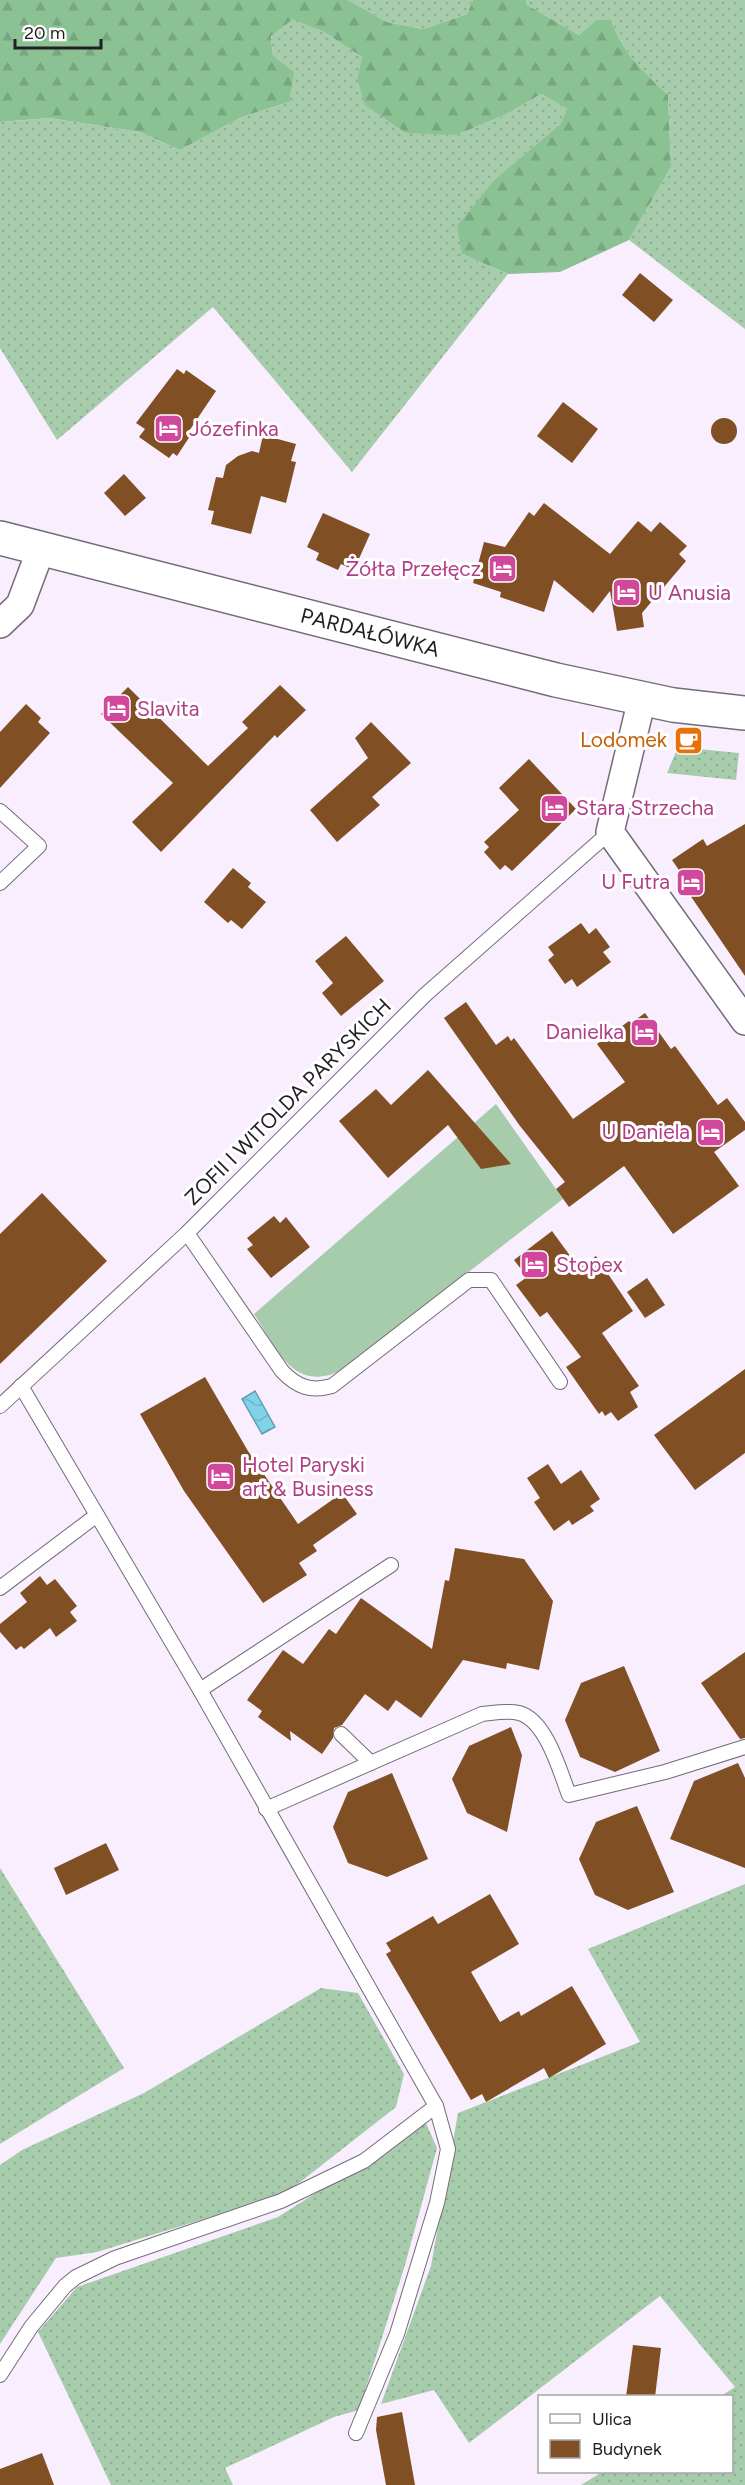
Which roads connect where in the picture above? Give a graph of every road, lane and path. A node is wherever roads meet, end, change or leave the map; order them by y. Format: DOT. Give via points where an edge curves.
graph roads {
  1 [pos="0,538"];
  2 [pos="41,549"];
  3 [pos="0,624"];
  4 [pos="642,699"];
  5 [pos="745,712"];
  6 [pos="0,812"];
  7 [pos="610,832"];
  8 [pos="0,883"];
  9 [pos="745,1021"];
  10 [pos="187,1233"];
  11 [pos="560,1382"];
  12 [pos="21,1386"];
  13 [pos="0,1407"];
  14 [pos="97,1515"];
  15 [pos="392,1565"];
  16 [pos="0,1588"];
  17 [pos="200,1690"];
  18 [pos="340,1734"];
  19 [pos="745,1747"];
  20 [pos="371,1763"];
  21 [pos="266,1809"];
  22 [pos="436,2106"];
  23 [pos="0,2375"];
  24 [pos="356,2433"];
  1 -- 2 [label="street, PARDAŁÓWKA"];
  2 -- 3 [label="street" via="20,605"];
  2 -- 4 [label="street, PARDAŁÓWKA"];
  4 -- 5 [label="street, PARDAŁÓWKA"];
  4 -- 7 [label="street"];
  6 -- 8 [label="lane" via="39,846"];
  7 -- 9 [label="street"];
  7 -- 10 [label="lane, ZOFII I WITOLDA PARYSKICH" via="425,995"];
  10 -- 11 [label="lane" via="282,1371 301,1387 319,1390 332,1386 469,1280 491,1280"];
  10 -- 12 [label="lane, ZOFII I WITOLDA PARYSKICH"];
  12 -- 13 [label="lane, ZOFII I WITOLDA PARYSKICH"];
  12 -- 14 [label="lane"];
  14 -- 16 [label="lane"];
  14 -- 17 [label="lane"];
  15 -- 17 [label="lane"];
  17 -- 21 [label="lane"];
  18 -- 20 [label="lane"];
  19 -- 20 [label="lane" via="569,1795 554,1753 538,1727 518,1712 498,1712 482,1714"];
  20 -- 21 [label="lane"];
  21 -- 22 [label="lane"];
  22 -- 23 [label="lane" via="364,2161 281,2201 115,2258 76,2277 31,2327"];
  22 -- 24 [label="lane" via="448,2149 437,2203 397,2334"];
}
